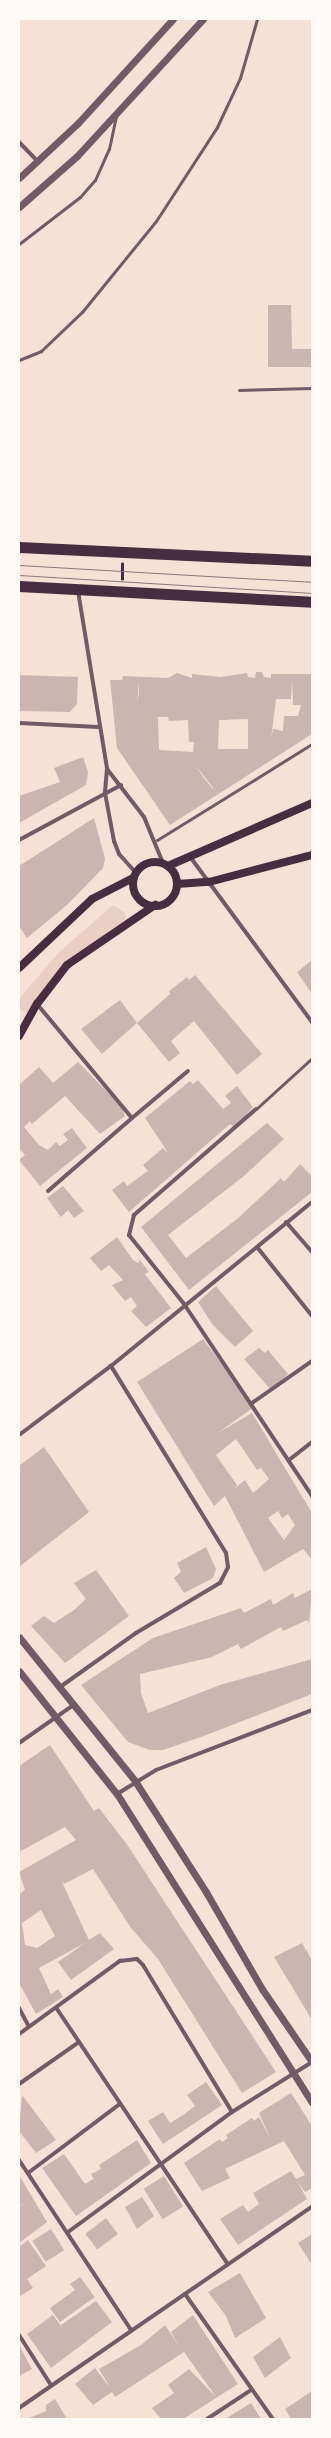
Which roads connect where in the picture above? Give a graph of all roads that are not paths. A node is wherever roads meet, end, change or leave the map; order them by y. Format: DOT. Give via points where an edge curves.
graph roads {
  1 [pos="173,19"];
  2 [pos="203,19"];
  3 [pos="257,19"];
  4 [pos="116,115"];
  5 [pos="19,142"];
  6 [pos="38,162"];
  7 [pos="19,178"];
  8 [pos="19,207"];
  9 [pos="19,244"];
  10 [pos="19,360"];
  11 [pos="312,388"];
  12 [pos="239,390"];
  13 [pos="19,547"];
  14 [pos="312,561"];
  15 [pos="19,586"];
  16 [pos="78,590"];
  17 [pos="312,602"];
  18 [pos="19,722"];
  19 [pos="98,727"];
  20 [pos="312,744"];
  21 [pos="107,769"];
  22 [pos="121,785"];
  23 [pos="105,793"];
  24 [pos="312,803"];
  25 [pos="19,840"];
  26 [pos="157,840"];
  27 [pos="312,855"];
  28 [pos="191,858"];
  29 [pos="165,864"];
  30 [pos="135,875"];
  31 [pos="210,882"];
  32 [pos="177,884"];
  33 [pos="155,906"];
  34 [pos="19,968"];
  35 [pos="37,1004"];
  36 [pos="312,1022"];
  37 [pos="19,1036"];
  38 [pos="312,1058"];
  39 [pos="188,1071"];
  40 [pos="256,1109"];
  41 [pos="132,1118"];
  42 [pos="48,1191"];
  43 [pos="312,1202"];
  44 [pos="286,1222"];
  45 [pos="257,1247"];
  46 [pos="312,1252"];
  47 [pos="184,1304"];
  48 [pos="312,1316"];
  49 [pos="312,1361"];
  50 [pos="111,1366"];
  51 [pos="252,1404"];
  52 [pos="19,1435"];
  53 [pos="312,1442"];
  54 [pos="289,1460"];
  55 [pos="312,1496"];
  56 [pos="19,1637"];
  57 [pos="19,1671"];
  58 [pos="60,1687"];
  59 [pos="75,1704"];
  60 [pos="312,1710"];
  61 [pos="57,1718"];
  62 [pos="19,1743"];
  63 [pos="135,1781"];
  64 [pos="117,1794"];
  65 [pos="19,2008"];
  66 [pos="57,2009"];
  67 [pos="29,2027"];
  68 [pos="19,2034"];
  69 [pos="79,2042"];
  70 [pos="312,2062"];
  71 [pos="292,2075"];
  72 [pos="19,2084"];
  73 [pos="312,2102"];
  74 [pos="120,2104"];
  75 [pos="232,2112"];
  76 [pos="19,2160"];
  77 [pos="159,2164"];
  78 [pos="28,2173"];
  79 [pos="312,2207"];
  80 [pos="68,2232"];
  81 [pos="228,2264"];
  82 [pos="185,2294"];
  83 [pos="131,2330"];
  84 [pos="19,2335"];
  85 [pos="51,2385"];
  86 [pos="251,2390"];
  87 [pos="19,2408"];
  88 [pos="207,2419"];
  89 [pos="273,2419"];
  1 -- 6 [label="street"];
  2 -- 4 [label="street"];
  3 -- 10 [label="lane" via="240,78 217,127 156,221 82,312 41,351"];
  4 -- 8 [label="street"];
  4 -- 9 [label="lane" via="109,149 95,180 80,197"];
  5 -- 6 [label="street"];
  6 -- 7 [label="street"];
  11 -- 12 [label="lane"];
  13 -- 14 [label="highway"];
  15 -- 16 [label="highway"];
  16 -- 17 [label="highway"];
  16 -- 19 [label="street"];
  18 -- 19 [label="street"];
  19 -- 21 [label="street"];
  20 -- 26 [label="lane"];
  21 -- 22 [label="street"];
  21 -- 23 [label="street"];
  22 -- 23 [label="street"];
  22 -- 26 [label="street"];
  23 -- 25 [label="street"];
  23 -- 30 [label="street" via="119,854"];
  24 -- 28 [label="main road"];
  26 -- 29 [label="street"];
  27 -- 31 [label="main road"];
  28 -- 29 [label="main road"];
  28 -- 31 [label="street"];
  29 -- 30 [label="main road" via="145,864"];
  29 -- 32 [label="main road"];
  30 -- 33 [label="main road" via="136,895 144,903"];
  30 -- 34 [label="main road" via="92,899"];
  31 -- 32 [label="main road"];
  31 -- 36 [label="street"];
  32 -- 33 [label="main road" via="168,902"];
  33 -- 35 [label="main road" via="82,952 67,965"];
  35 -- 37 [label="main road"];
  35 -- 41 [label="street"];
  38 -- 40 [label="lane"];
  39 -- 41 [label="street"];
  40 -- 47 [label="street" via="131,1219 129,1235"];
  41 -- 42 [label="street"];
  43 -- 44 [label="street"];
  44 -- 45 [label="street"];
  44 -- 46 [label="street"];
  45 -- 47 [label="street"];
  45 -- 48 [label="street"];
  47 -- 50 [label="street"];
  47 -- 51 [label="street"];
  49 -- 51 [label="street"];
  50 -- 52 [label="street"];
  50 -- 58 [label="street" via="226,1553 228,1567 220,1584 136,1633"];
  51 -- 54 [label="street"];
  53 -- 54 [label="street"];
  54 -- 55 [label="street"];
  56 -- 58 [label="street"];
  57 -- 61 [label="street"];
  58 -- 59 [label="street"];
  59 -- 61 [label="street"];
  59 -- 63 [label="street"];
  60 -- 63 [label="street"];
  61 -- 62 [label="street"];
  61 -- 64 [label="street"];
  63 -- 64 [label="street"];
  63 -- 70 [label="street" via="206,1892 262,1988"];
  64 -- 71 [label="street"];
  65 -- 67 [label="street"];
  66 -- 67 [label="street"];
  66 -- 69 [label="street"];
  66 -- 75 [label="street" via="120,1961 136,1959 143,1965"];
  67 -- 68 [label="street"];
  69 -- 72 [label="street"];
  69 -- 74 [label="street"];
  70 -- 71 [label="street"];
  71 -- 73 [label="street"];
  71 -- 75 [label="street"];
  74 -- 77 [label="street"];
  74 -- 78 [label="street"];
  75 -- 77 [label="street"];
  76 -- 78 [label="street"];
  77 -- 80 [label="street"];
  77 -- 81 [label="street"];
  78 -- 80 [label="street"];
  79 -- 81 [label="street"];
  80 -- 83 [label="street"];
  81 -- 82 [label="street"];
  82 -- 83 [label="street"];
  82 -- 86 [label="street"];
  83 -- 85 [label="street"];
  84 -- 85 [label="street"];
  85 -- 87 [label="street"];
  86 -- 88 [label="street"];
  86 -- 89 [label="street"];
}
